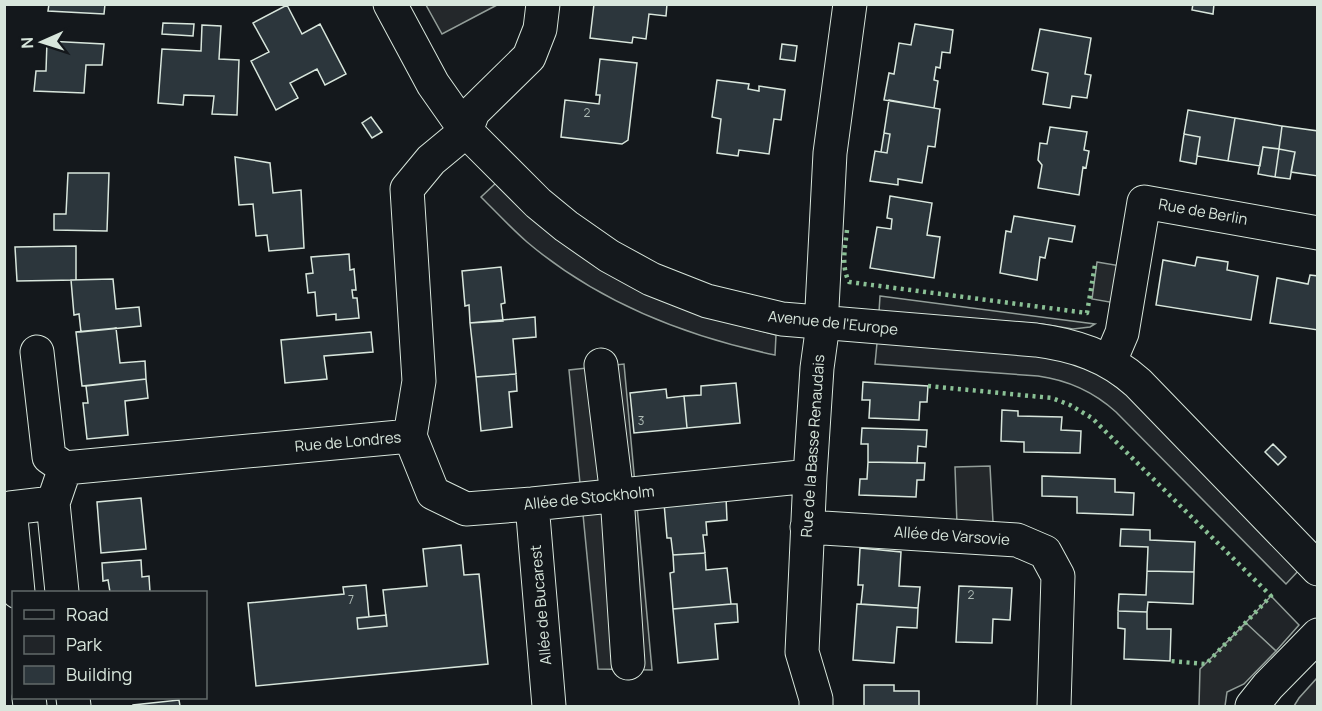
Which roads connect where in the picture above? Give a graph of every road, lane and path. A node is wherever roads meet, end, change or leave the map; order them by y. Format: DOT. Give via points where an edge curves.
graph roads {
  1 [pos="390,4"];
  2 [pos="543,4"];
  3 [pos="850,4"];
  4 [pos="466,131"];
  5 [pos="1317,233"];
  6 [pos="823,324"];
  7 [pos="37,352"];
  8 [pos="1110,361"];
  9 [pos="601,365"];
  10 [pos="410,436"];
  11 [pos="65,468"];
  12 [pos="810,476"];
  13 [pos="617,496"];
  14 [pos="53,503"];
  15 [pos="532,504"];
  16 [pos="807,527"];
  17 [pos="1317,569"];
  18 [pos="18,591"];
  19 [pos="62,591"];
  20 [pos="1317,635"];
  21 [pos="628,663"];
  22 [pos="549,706"];
  23 [pos="816,706"];
  24 [pos="1054,706"];
  25 [pos="1252,706"];
  1 -- 4 [label="street, Avenue de l'Europe" via="434,84"];
  2 -- 4 [label="street" via="540,29 529,57 473,112"];
  3 -- 6 [label="street, Rue de la Basse Renaudais" via="830,153"];
  4 -- 6 [label="street, Avenue de l'Europe" via="545,209 600,250 632,268 707,301"];
  4 -- 10 [label="street, Rue de Londres" via="431,160 407,189 419,381"];
  5 -- 8 [label="street, Rue de Berlin" via="1144,202 1122,333"];
  6 -- 8 [label="street, Avenue de l'Europe" via="1054,342"];
  6 -- 12 [label="street, Rue de la Basse Renaudais"];
  7 -- 11 [label="street" via="49,457"];
  8 -- 17 [label="street, Avenue de l'Europe" via="1172,416"];
  9 -- 13 [label="street"];
  10 -- 11 [label="street, Rue de Londres"];
  10 -- 15 [label="street, Allée de Stockholm" via="433,493 466,509"];
  11 -- 14 [label="street"];
  12 -- 13 [label="street, Allée de Stockholm"];
  12 -- 16 [label="street, Rue de la Basse Renaudais"];
  13 -- 15 [label="street, Allée de Stockholm"];
  13 -- 21 [label="street"];
  14 -- 18 [label="street" via="9,508"];
  14 -- 19 [label="street"];
  15 -- 22 [label="street, Allée de Bucarest"];
  16 -- 23 [label="street, Rue de la Basse Renaudais" via="802,652"];
  16 -- 24 [label="street, Allée de Varsovie" via="1017,540 1045,552 1058,576"];
  20 -- 25 [label="street"];
}
